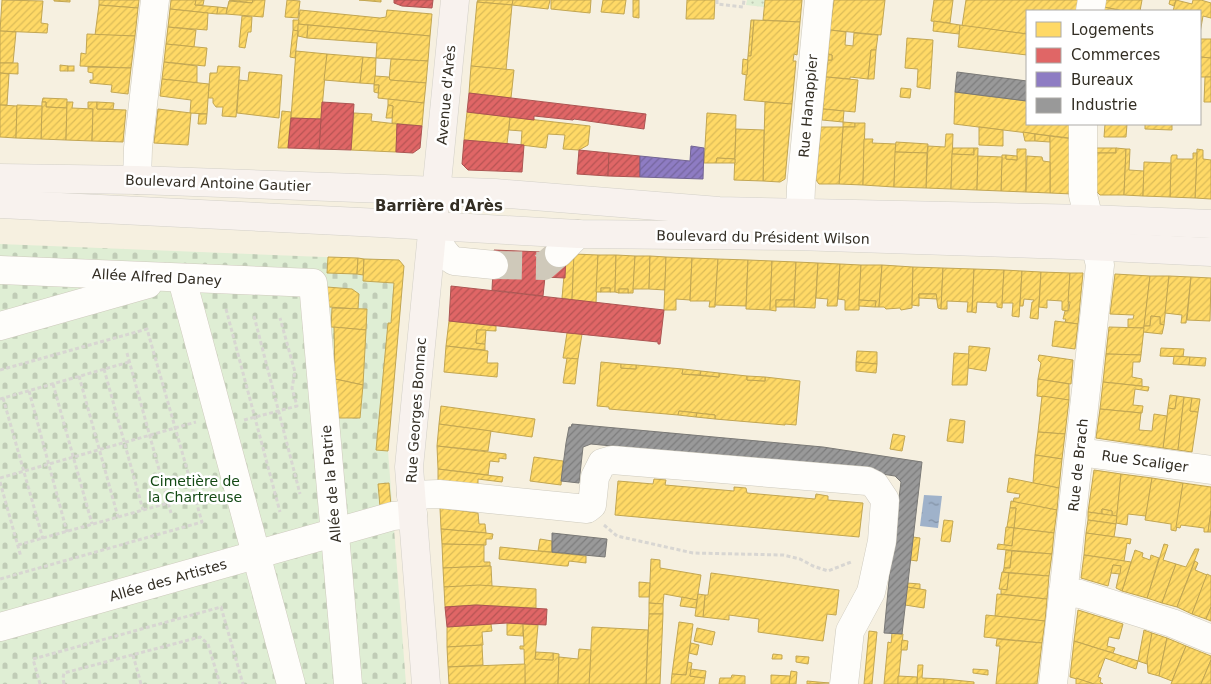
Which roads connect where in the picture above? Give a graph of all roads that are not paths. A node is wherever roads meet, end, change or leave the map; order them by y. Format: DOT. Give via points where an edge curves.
graph roads {
  1 [pos="155,0"];
  2 [pos="455,0"];
  3 [pos="819,0"];
  4 [pos="1083,125"];
  5 [pos="0,178"];
  6 [pos="137,180"];
  7 [pos="436,190"];
  8 [pos="0,204"];
  9 [pos="719,211"];
  10 [pos="800,213"];
  11 [pos="1089,219"];
  12 [pos="1211,224"];
  13 [pos="432,227"];
  14 [pos="481,229"];
  15 [pos="578,234"];
  16 [pos="1095,246"];
  17 [pos="1211,252"];
  18 [pos="559,253"];
  19 [pos="0,270"];
  20 [pos="170,277"];
  21 [pos="313,283"];
  22 [pos="0,326"];
  23 [pos="1079,452"];
  24 [pos="1211,470"];
  25 [pos="412,505"];
  26 [pos="335,534"];
  27 [pos="256,555"];
  28 [pos="1063,592"];
  29 [pos="0,627"];
  30 [pos="1211,639"];
  31 [pos="292,684"];
  32 [pos="348,684"];
  33 [pos="426,684"];
  34 [pos="844,684"];
  35 [pos="1053,684"];
  1 -- 6 [label="street"];
  2 -- 7 [label="main road, Avenue d'Arès"];
  3 -- 10 [label="street, Rue Hanappier"];
  4 -- 11 [label="street" via="1083,195"];
  5 -- 6 [label="main road, Boulevard Antoine Gautier"];
  6 -- 7 [label="main road, Boulevard Antoine Gautier"];
  7 -- 9 [label="main road, Boulevard du Président Wilson"];
  7 -- 13 [label="main road, Avenue d'Arès"];
  8 -- 13 [label="main road"];
  9 -- 10 [label="main road, Boulevard du Président Wilson"];
  9 -- 13 [label="main road" via="607,216 493,212"];
  10 -- 11 [label="main road, Boulevard du Président Wilson"];
  11 -- 12 [label="main road, Boulevard du Président Wilson"];
  11 -- 16 [label="street"];
  13 -- 14 [label="main road, Boulevard du Président Wilson"];
  13 -- 14 [label="street" via="444,251 454,261 494,264 486,251"];
  13 -- 25 [label="main road, Rue Georges Bonnac" via="409,468"];
  14 -- 15 [label="main road, Boulevard du Président Wilson"];
  15 -- 16 [label="main road, Boulevard du Président Wilson" via="796,236"];
  15 -- 18 [label="street"];
  16 -- 17 [label="main road, Boulevard du Président Wilson"];
  16 -- 23 [label="street, Rue de Brach" via="1100,265"];
  19 -- 20 [label="street, Allée Alfred Daney"];
  20 -- 21 [label="street, Allée Alfred Daney"];
  20 -- 22 [label="street"];
  20 -- 27 [label="street" via="183,283"];
  21 -- 26 [label="street, Allée de la Patrie"];
  23 -- 24 [label="street, Rue Scaliger"];
  23 -- 28 [label="street, Rue de Brach"];
  25 -- 26 [label="street, Allée des Artistes" via="393,516"];
  25 -- 33 [label="main road, Rue Georges Bonnac"];
  25 -- 34 [label="street, Allée des Artistes" via="439,494 587,509 592,505 598,470 602,463 612,460 867,481 876,485 885,500 882,541 871,592 850,631"];
  26 -- 27 [label="street, Allée des Artistes"];
  26 -- 32 [label="street, Allée de la Patrie"];
  27 -- 29 [label="street, Allée des Artistes"];
  27 -- 31 [label="street"];
  28 -- 30 [label="street" via="1080,594 1144,614"];
  28 -- 35 [label="street, Rue de Brach"];
}
